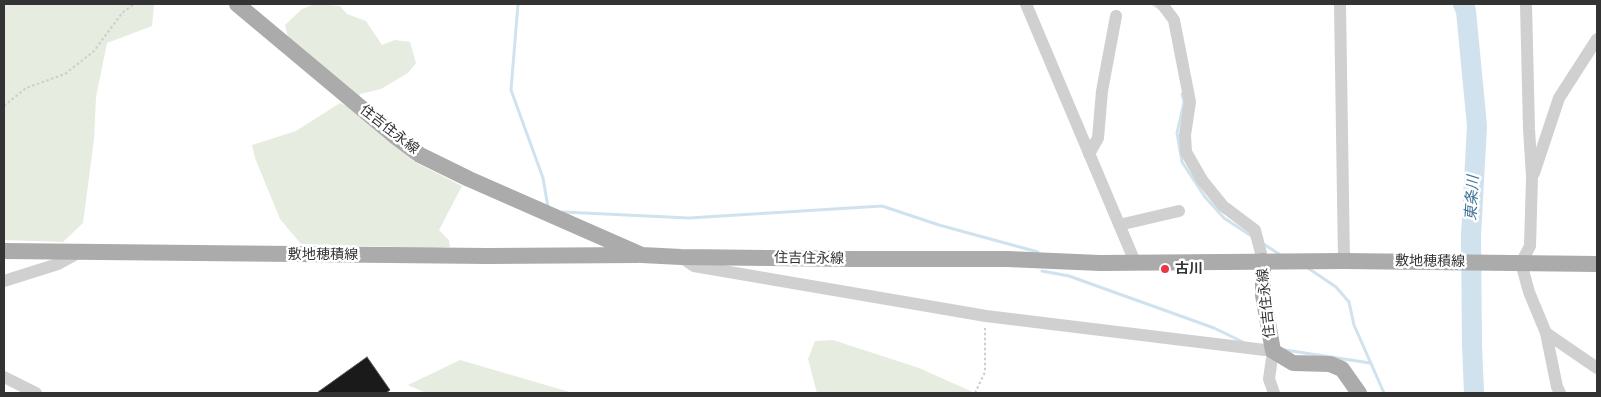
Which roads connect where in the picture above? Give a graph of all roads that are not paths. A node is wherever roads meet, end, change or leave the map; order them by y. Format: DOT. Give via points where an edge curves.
graph roads {
  1 [pos="237,4"];
  2 [pos="1026,4"];
  3 [pos="1162,4"];
  4 [pos="1340,4"];
  5 [pos="1526,4"];
  6 [pos="1116,16"];
  7 [pos="1597,40"];
  8 [pos="1089,154"];
  9 [pos="1532,177"];
  10 [pos="1178,210"];
  11 [pos="1119,225"];
  12 [pos="4,251"];
  13 [pos="78,253"];
  14 [pos="642,255"];
  15 [pos="681,257"];
  16 [pos="1263,261"];
  17 [pos="1344,261"];
  18 [pos="1135,262"];
  19 [pos="1521,263"];
  20 [pos="1597,264"];
  21 [pos="4,280"];
  22 [pos="1546,334"];
  23 [pos="1273,352"];
  24 [pos="1597,368"];
  25 [pos="4,377"];
  26 [pos="36,393"];
  27 [pos="1274,393"];
  28 [pos="1359,393"];
  29 [pos="1560,393"];
  1 -- 14 [label="main road, 住吉住永線" via="420,155"];
  2 -- 8 [label="street"];
  3 -- 16 [label="street" via="1174,20 1190,102 1186,152 1202,180 1223,206 1255,230"];
  4 -- 17 [label="street"];
  5 -- 9 [label="street"];
  6 -- 8 [label="street" via="1102,91 1098,138"];
  7 -- 9 [label="street" via="1559,98"];
  8 -- 11 [label="street"];
  9 -- 19 [label="street" via="1530,246"];
  10 -- 11 [label="street"];
  11 -- 18 [label="street"];
  12 -- 13 [label="main road, 敷地穂積線"];
  13 -- 14 [label="main road, 敷地穂積線"];
  13 -- 21 [label="street" via="58,264"];
  14 -- 15 [label="main road, 住吉住永線"];
  15 -- 18 [label="main road, 住吉住永線"];
  15 -- 23 [label="street" via="694,266 986,316"];
  16 -- 17 [label="main road, 敷地穂積線"];
  16 -- 18 [label="main road, 住吉住永線"];
  16 -- 23 [label="main road, 住吉住永線" via="1263,295"];
  17 -- 19 [label="main road, 敷地穂積線"];
  19 -- 20 [label="main road, 敷地穂積線"];
  19 -- 22 [label="street"];
  22 -- 24 [label="street"];
  22 -- 29 [label="street"];
  23 -- 27 [label="street" via="1269,380"];
  23 -- 28 [label="main road, 住吉住永線" via="1293,363 1330,364 1342,370"];
  25 -- 26 [label="street"];
}
